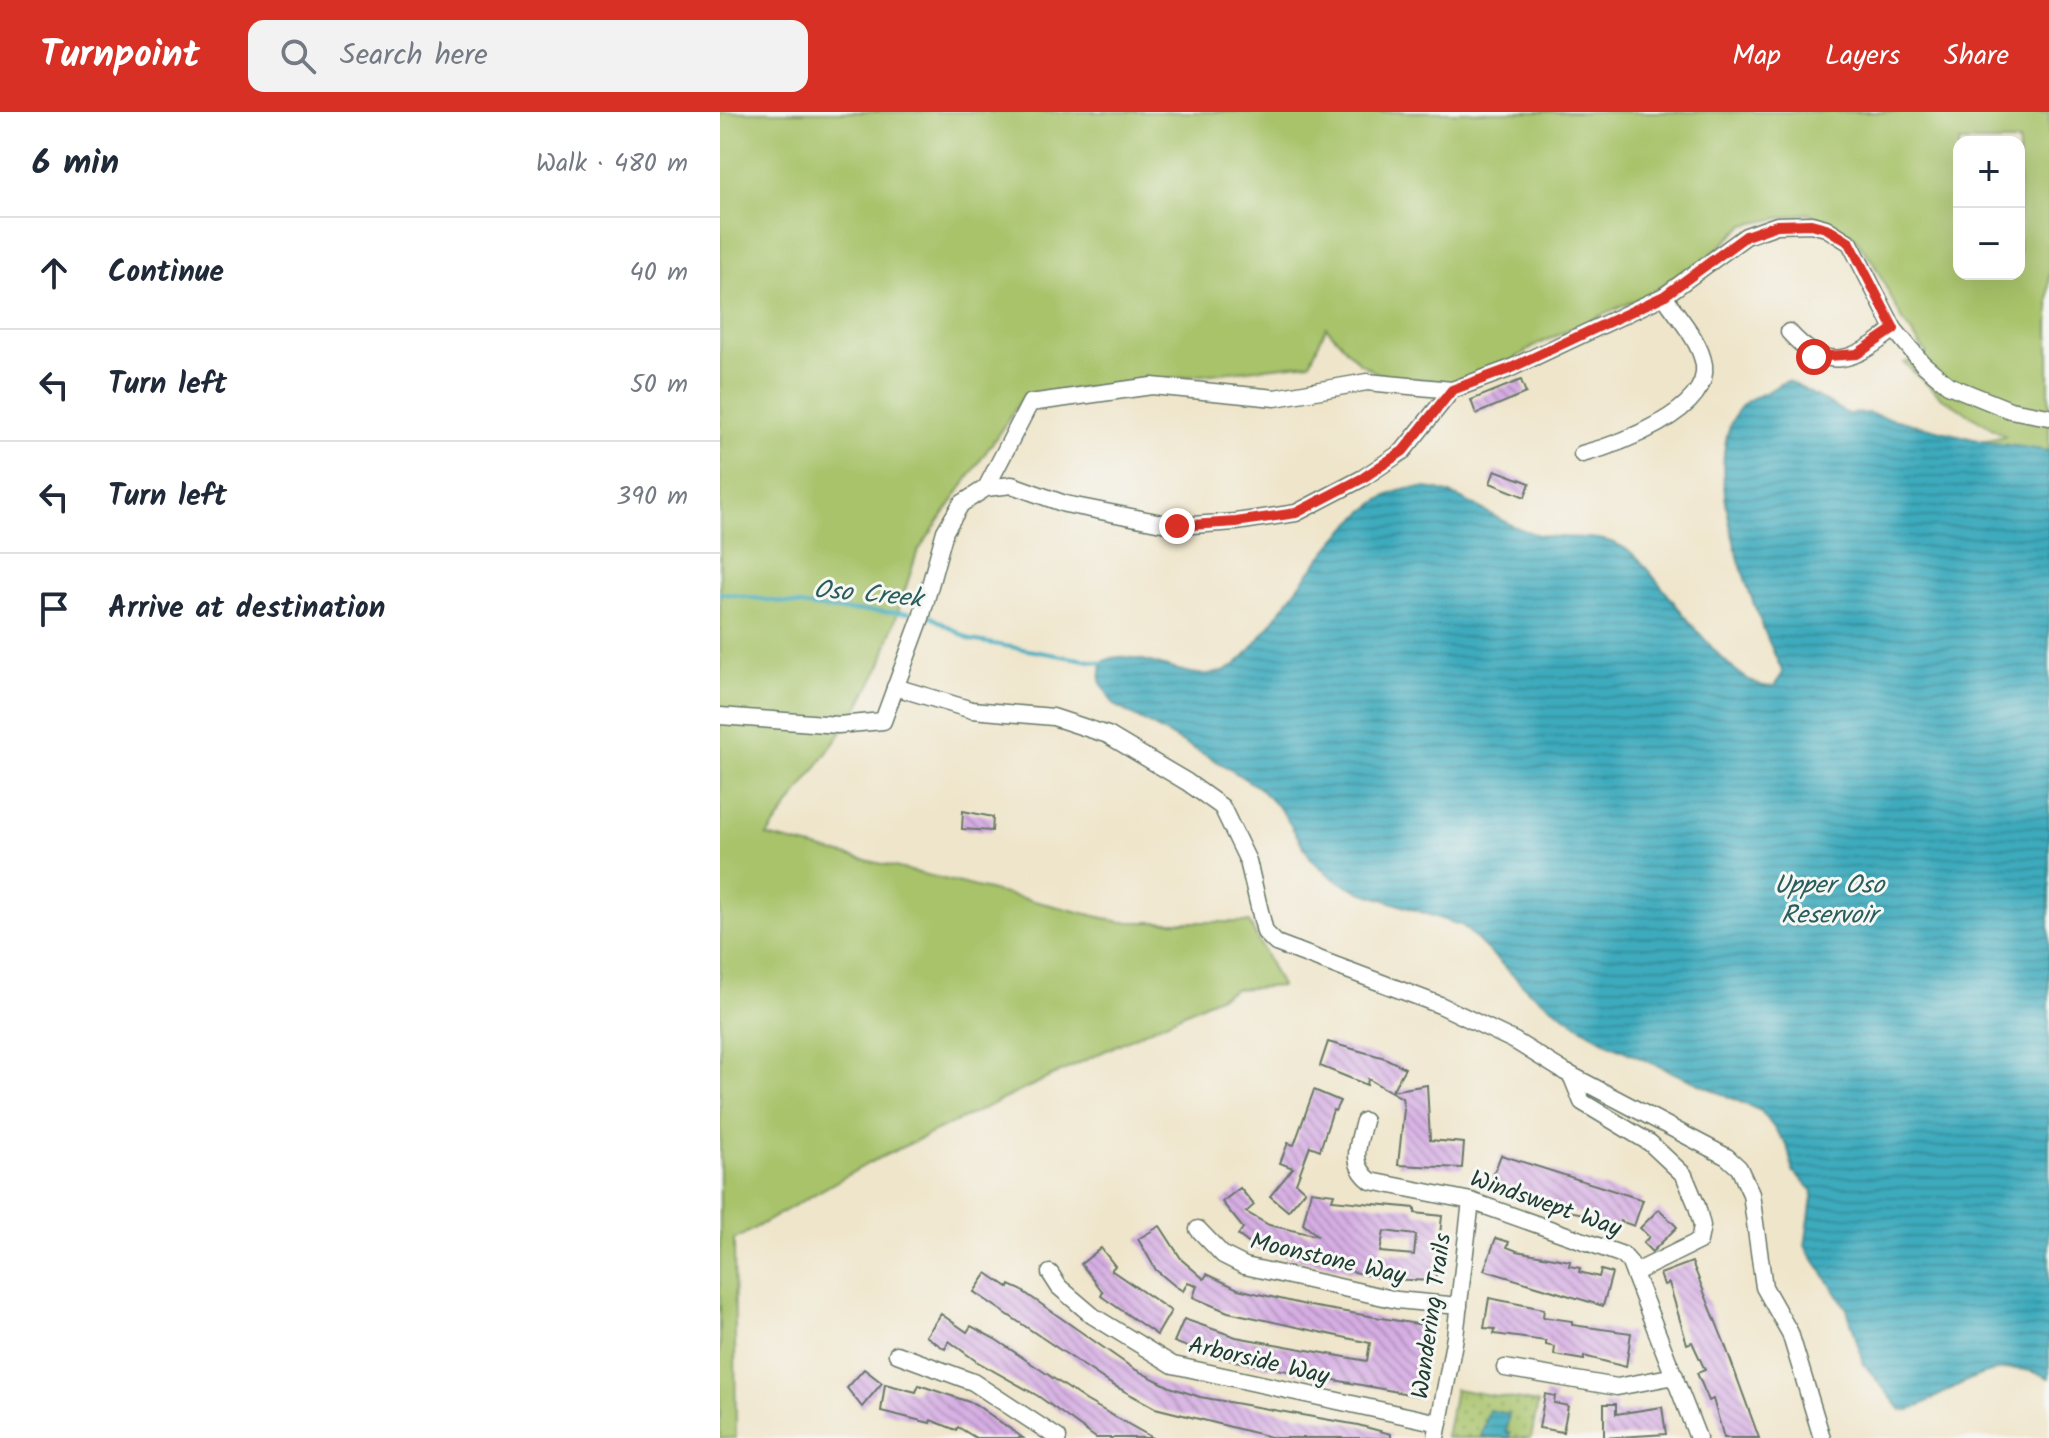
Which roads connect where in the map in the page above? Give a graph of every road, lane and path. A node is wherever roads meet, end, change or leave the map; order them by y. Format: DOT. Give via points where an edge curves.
graph roads {
  1 [pos="1664,296"];
  2 [pos="1894,329"];
  3 [pos="1789,332"];
  4 [pos="1452,390"];
  5 [pos="2049,417"];
  6 [pos="1582,454"];
  7 [pos="986,488"];
  8 [pos="895,687"];
  9 [pos="720,716"];
  10 [pos="1571,1075"];
  11 [pos="1364,1121"];
  12 [pos="1471,1201"];
  13 [pos="1198,1229"];
  14 [pos="1050,1273"];
  15 [pos="1634,1273"];
  16 [pos="1459,1306"];
  17 [pos="897,1354"];
  18 [pos="1505,1368"];
  19 [pos="1675,1376"];
  20 [pos="1437,1430"];
  21 [pos="1058,1438"];
  22 [pos="1698,1438"];
  23 [pos="1822,1438"];
  1 -- 2 [label="street" via="1746,236 1777,225 1811,224 1850,243"];
  1 -- 4 [label="street"];
  1 -- 6 [label="street" via="1699,351 1702,378 1688,400 1648,431"];
  2 -- 3 [label="street" via="1857,354 1829,358 1814,357"];
  2 -- 5 [label="street" via="1948,385 2010,410"];
  4 -- 7 [label="street" via="1403,451 1296,513 1177,526 1065,504 1012,485"];
  4 -- 7 [label="street" via="1367,382 1275,398 1152,386 1030,403"];
  7 -- 8 [label="street" via="961,504 945,531"];
  8 -- 9 [label="street" via="883,721 838,725"];
  8 -- 10 [label="street" via="972,710 1053,717 1108,735 1222,807 1248,861 1265,932 1276,943 1440,1005"];
  10 -- 15 [label="street" via="1582,1102 1669,1158 1684,1175 1697,1206 1699,1241"];
  10 -- 23 [label="street" via="1710,1145 1739,1168 1751,1194 1764,1287 1790,1333"];
  11 -- 12 [label="street, Windswept Way" via="1355,1160 1371,1181"];
  12 -- 15 [label="street, Windswept Way" via="1614,1249"];
  12 -- 16 [label="street, Wandering Trails"];
  13 -- 16 [label="street, Moonstone Way" via="1223,1255 1245,1266 1397,1300"];
  14 -- 20 [label="street, Arborside Way" via="1093,1316 1173,1365"];
  15 -- 19 [label="street, Windswept Way"];
  16 -- 20 [label="street, Wandering Trails"];
  17 -- 21 [label="street" via="973,1382"];
  18 -- 19 [label="street" via="1617,1387"];
  19 -- 22 [label="street, Windswept Way"];
}
